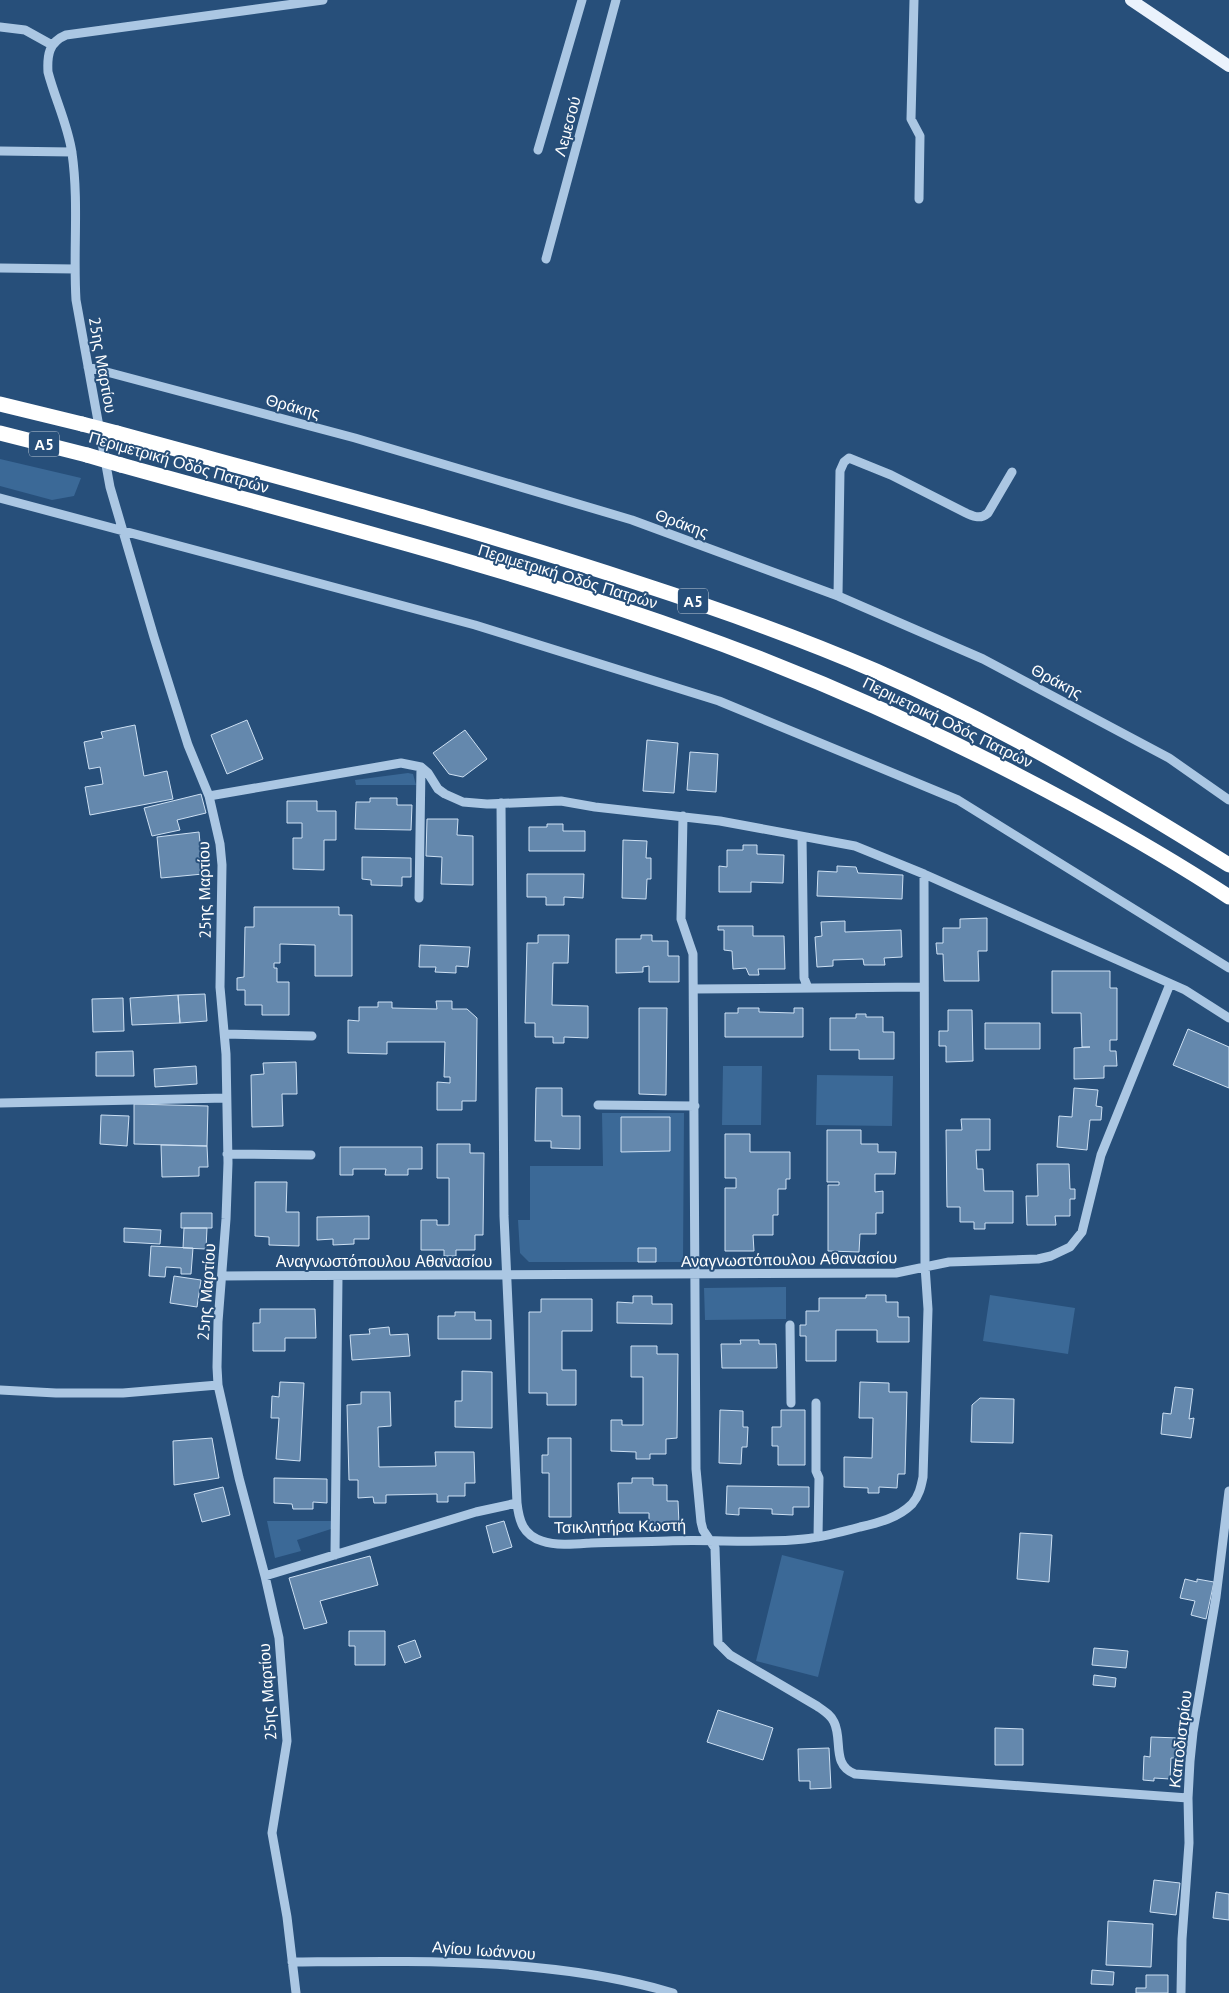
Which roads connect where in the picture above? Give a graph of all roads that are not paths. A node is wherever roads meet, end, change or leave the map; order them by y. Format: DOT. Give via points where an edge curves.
graph roads {
  1 [pos="323,0"];
  2 [pos="582,0"];
  3 [pos="616,0"];
  4 [pos="914,0"];
  5 [pos="1132,0"];
  6 [pos="0,27"];
  7 [pos="52,45"];
  8 [pos="1229,66"];
  9 [pos="538,150"];
  10 [pos="0,151"];
  11 [pos="72,152"];
  12 [pos="919,199"];
  13 [pos="546,260"];
  14 [pos="0,268"];
  15 [pos="75,269"];
  16 [pos="88,368"];
  17 [pos="0,404"];
  18 [pos="0,433"];
  19 [pos="1012,472"];
  20 [pos="0,498"];
  21 [pos="124,531"];
  22 [pos="838,596"];
  23 [pos="421,767"];
  24 [pos="209,796"];
  25 [pos="1229,800"];
  26 [pos="501,803"];
  27 [pos="683,816"];
  28 [pos="802,836"];
  29 [pos="1229,865"];
  30 [pos="924,874"];
  31 [pos="1229,897"];
  32 [pos="419,898"];
  33 [pos="1229,968"];
  34 [pos="1170,984"];
  35 [pos="924,987"];
  36 [pos="808,988"];
  37 [pos="694,989"];
  38 [pos="1229,1018"];
  39 [pos="225,1034"];
  40 [pos="312,1036"];
  41 [pos="226,1098"];
  42 [pos="0,1102"];
  43 [pos="598,1105"];
  44 [pos="695,1106"];
  45 [pos="227,1154"];
  46 [pos="311,1155"];
  47 [pos="925,1266"];
  48 [pos="694,1275"];
  49 [pos="222,1276"];
  50 [pos="338,1276"];
  51 [pos="506,1276"];
  52 [pos="790,1325"];
  53 [pos="218,1385"];
  54 [pos="0,1390"];
  55 [pos="791,1403"];
  56 [pos="816,1403"];
  57 [pos="1229,1491"];
  58 [pos="517,1503"];
  59 [pos="818,1537"];
  60 [pos="709,1539"];
  61 [pos="335,1555"];
  62 [pos="265,1576"];
  63 [pos="1188,1798"];
  64 [pos="292,1962"];
  65 [pos="296,1993"];
  66 [pos="673,1993"];
  67 [pos="1182,1993"];
  1 -- 7 [label="street" via="66,35"];
  2 -- 9 [label="street"];
  3 -- 13 [label="street, Λεμεσού"];
  4 -- 12 [label="street" via="911,119 920,136"];
  5 -- 8 [label="main road"];
  6 -- 7 [label="street" via="25,30"];
  7 -- 11 [label="street, 25ης Μαρτίου" via="48,72"];
  10 -- 11 [label="street"];
  11 -- 15 [label="street, 25ης Μαρτίου" via="76,198"];
  14 -- 15 [label="street"];
  15 -- 16 [label="street, 25ης Μαρτίου" via="76,300"];
  16 -- 21 [label="street, 25ης Μαρτίου" via="110,487"];
  16 -- 22 [label="street, Θράκης" via="355,438 632,520"];
  17 -- 29 [label="highway, Περιμετρική Οδός Πατρών / Α5, bridge" via="422,516 554,555 789,636 876,671 1032,748"];
  18 -- 31 [label="highway, Περιμετρική Οδός Πατρών / Α5, bridge" via="413,546 680,629 861,699 949,740 1120,830"];
  19 -- 22 [label="street" via="988,514 978,517 849,458 840,471"];
  20 -- 21 [label="street"];
  21 -- 24 [label="street, 25ης Μαρτίου" via="188,745"];
  21 -- 33 [label="street" via="475,625 719,701 958,800"];
  22 -- 25 [label="street, Θράκης" via="983,659 1169,758"];
  23 -- 24 [label="street" via="390,764"];
  23 -- 26 [label="street" via="438,789 452,798 474,803"];
  23 -- 32 [label="street"];
  24 -- 39 [label="street, 25ης Μαρτίου" via="222,865 220,987"];
  26 -- 27 [label="street" via="561,800 595,807"];
  26 -- 51 [label="street, Τσικλητήρα Κωστή"];
  27 -- 28 [label="street"];
  27 -- 37 [label="street" via="681,918 693,954"];
  28 -- 30 [label="street" via="855,846"];
  28 -- 36 [label="street" via="804,978"];
  30 -- 34 [label="street"];
  30 -- 35 [label="street"];
  34 -- 38 [label="street"];
  34 -- 47 [label="street, Αναγνωστόπουλου Αθανασίου" via="1101,1155 1085,1222 1076,1241 1062,1252 1038,1259 949,1262"];
  35 -- 36 [label="street"];
  35 -- 47 [label="street"];
  36 -- 37 [label="street"];
  37 -- 44 [label="street"];
  39 -- 40 [label="street"];
  39 -- 41 [label="street, 25ης Μαρτίου"];
  41 -- 42 [label="street"];
  41 -- 45 [label="street, 25ης Μαρτίου"];
  43 -- 44 [label="street"];
  44 -- 48 [label="street"];
  45 -- 46 [label="street"];
  45 -- 49 [label="street, 25ης Μαρτίου"];
  47 -- 48 [label="street, Αναγνωστόπουλου Αθανασίου" via="904,1273"];
  47 -- 59 [label="street, Τσικλητήρα Κωστή" via="928,1310 920,1492 904,1511 883,1521"];
  48 -- 51 [label="street, Αναγνωστόπουλου Αθανασίου"];
  48 -- 60 [label="street" via="696,1469 701,1522"];
  49 -- 50 [label="street, Αναγνωστόπουλου Αθανασίου"];
  49 -- 53 [label="street, 25ης Μαρτίου" via="216,1346"];
  50 -- 51 [label="street, Αναγνωστόπουλου Αθανασίου"];
  50 -- 61 [label="street"];
  51 -- 58 [label="street, Τσικλητήρα Κωστή"];
  52 -- 55 [label="street"];
  53 -- 54 [label="street" via="124,1393"];
  53 -- 62 [label="street, 25ης Μαρτίου"];
  56 -- 59 [label="street"];
  57 -- 63 [label="street, Καποδιστρίου" via="1216,1597 1193,1732"];
  58 -- 60 [label="street, Τσικλητήρα Κωστή" via="524,1530 532,1537 552,1544"];
  58 -- 61 [label="street" via="476,1512"];
  59 -- 60 [label="street, Τσικλητήρα Κωστή" via="772,1541"];
  60 -- 63 [label="street" via="716,1556 718,1643 730,1655 830,1716 836,1727 841,1761 850,1772"];
  61 -- 62 [label="street"];
  62 -- 64 [label="street, 25ης Μαρτίου" via="277,1626 283,1676 287,1741 272,1833"];
  63 -- 67 [label="street, Καποδιστρίου"];
  64 -- 65 [label="street, 25ης Μαρτίου"];
  64 -- 66 [label="street, Αγίου Ιωάννου" via="425,1961 533,1968 620,1979"];
}
